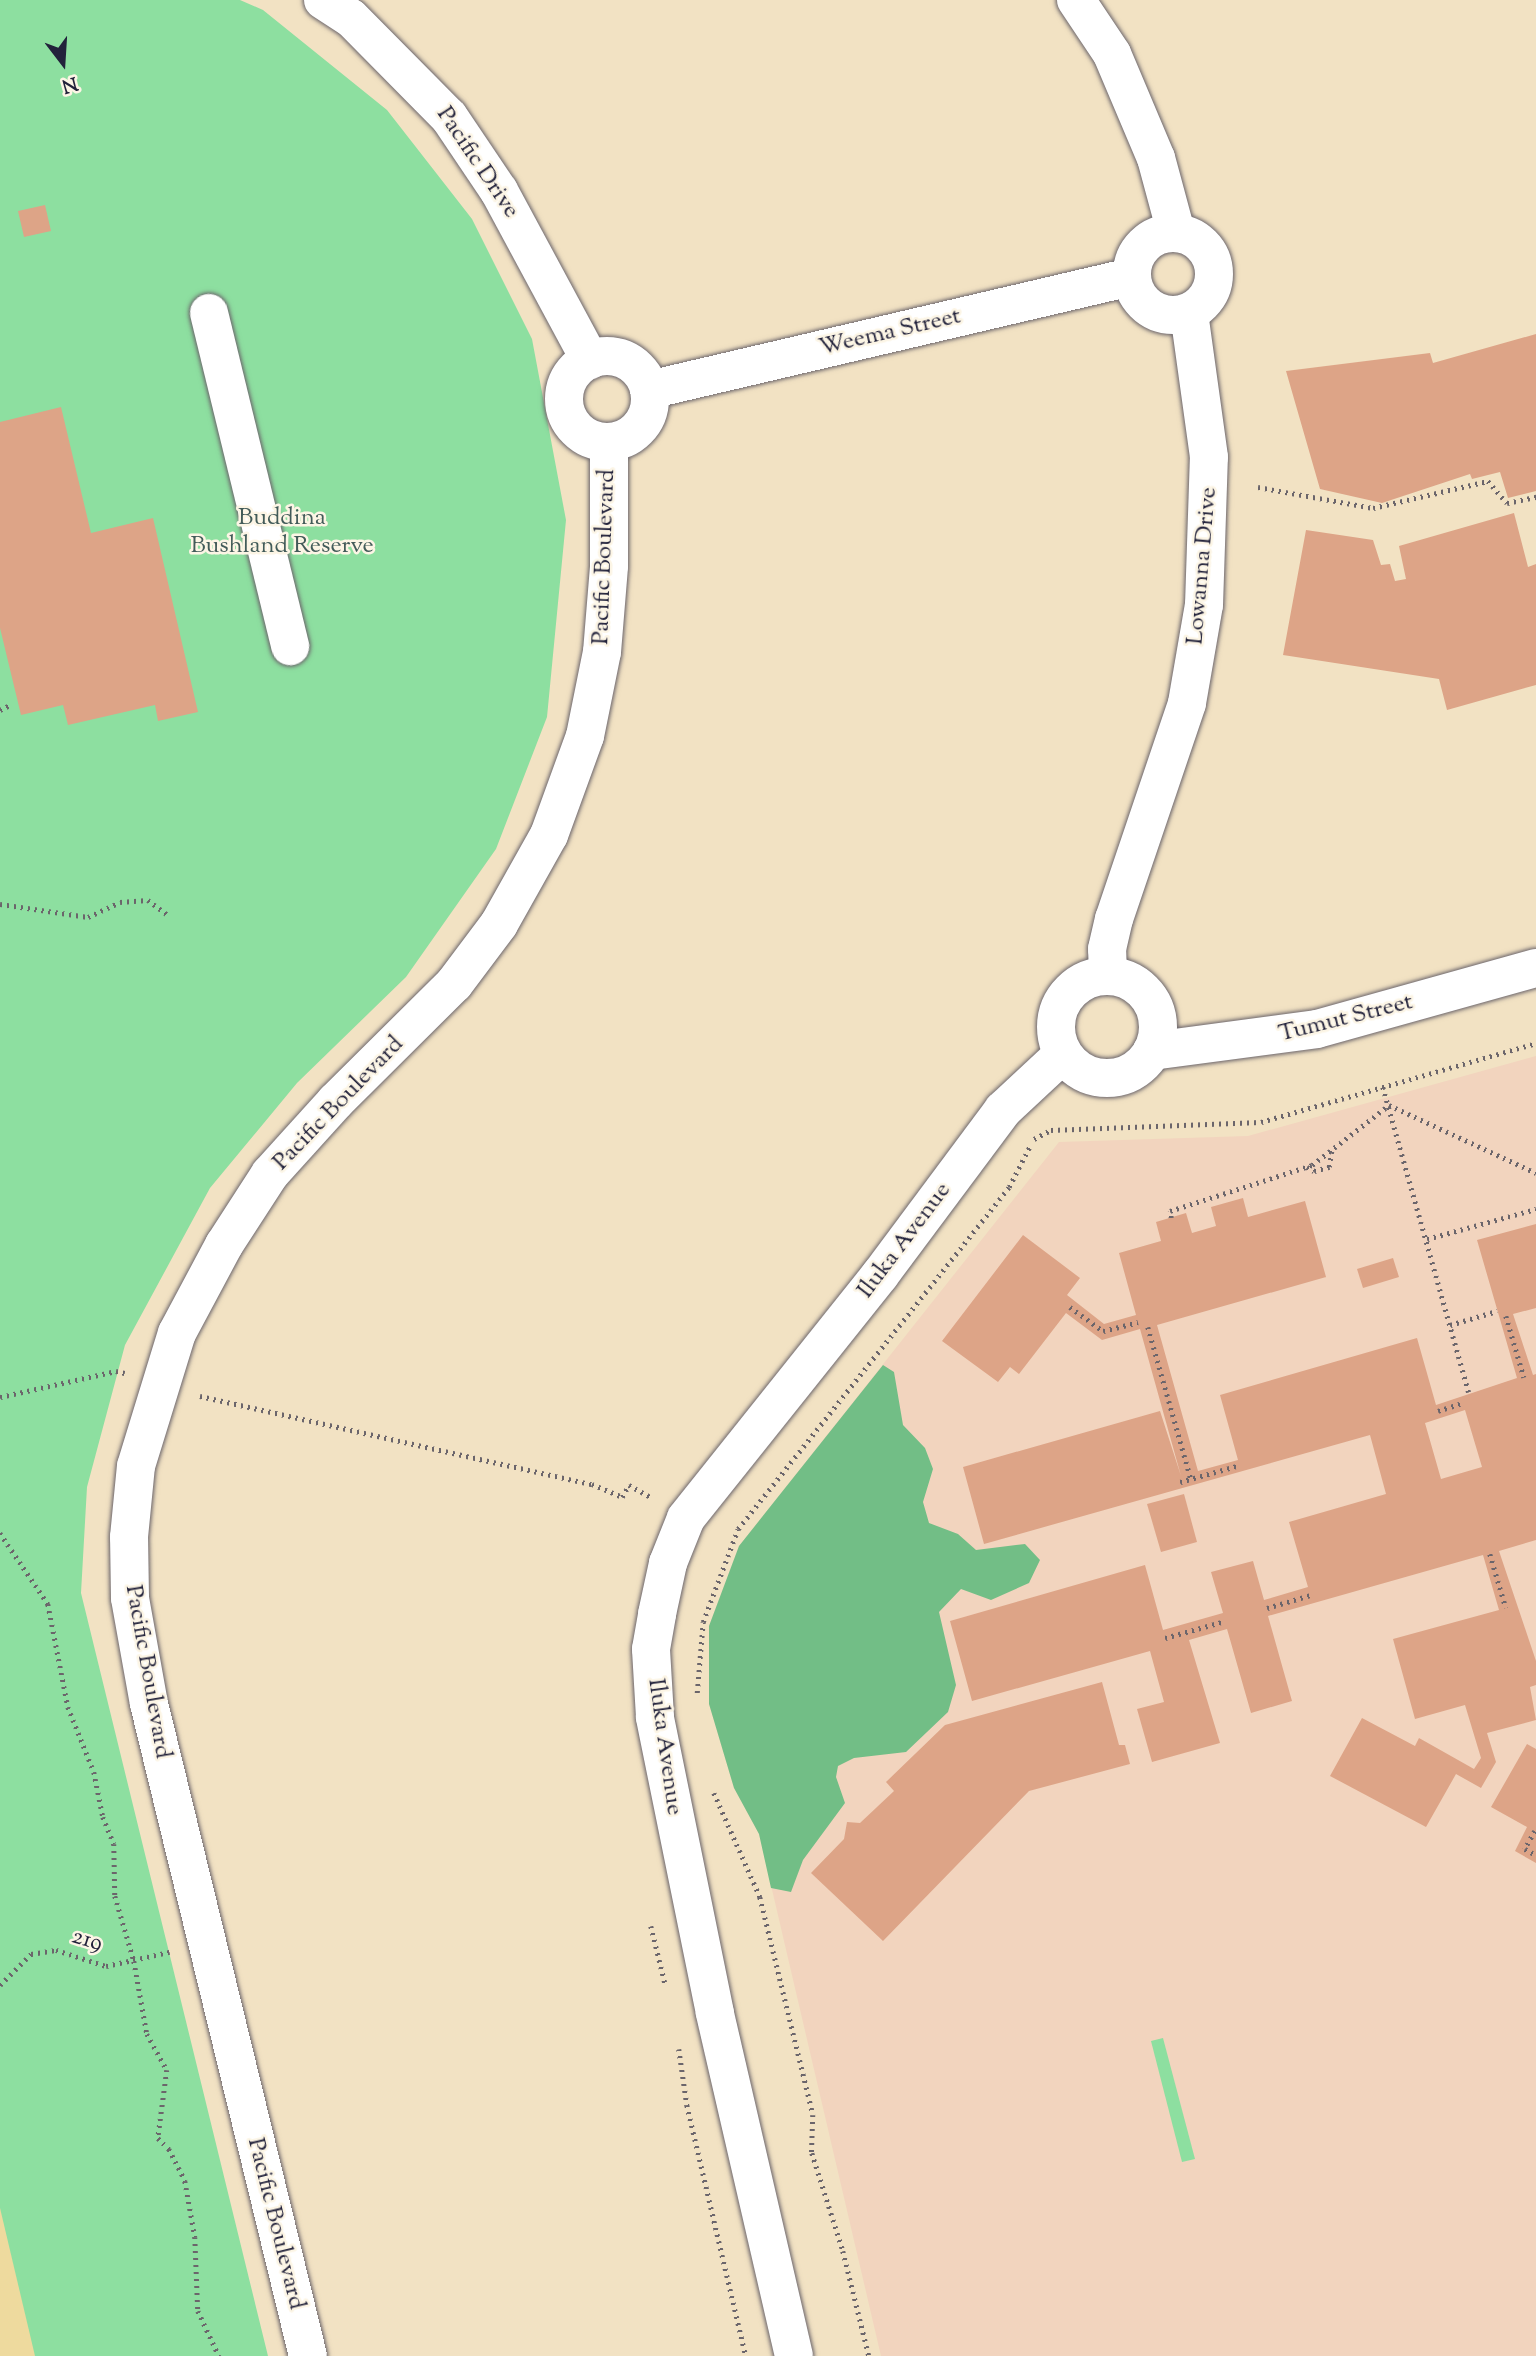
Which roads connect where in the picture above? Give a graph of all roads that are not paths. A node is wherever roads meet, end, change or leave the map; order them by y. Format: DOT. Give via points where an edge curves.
graph roads {
  1 [pos="323,0"];
  2 [pos="1076,0"];
  3 [pos="1175,232"];
  4 [pos="1131,277"];
  5 [pos="1189,312"];
  6 [pos="209,313"];
  7 [pos="590,359"];
  8 [pos="649,390"];
  9 [pos="609,442"];
  10 [pos="290,646"];
  11 [pos="1536,968"];
  12 [pos="1108,975"];
  13 [pos="1152,1051"];
  14 [pos="1063,1054"];
  15 [pos="308,2356"];
  16 [pos="794,2356"];
  1 -- 7 [label="street, Pacific Drive" via="351,18 449,117 499,191"];
  2 -- 3 [label="street" via="1112,54 1156,158"];
  3 -- 4 [label="street" via="1157,234 1143,244 1133,259"];
  3 -- 5 [label="street" via="1201,243 1214,267 1210,293"];
  4 -- 5 [label="street" via="1141,301 1151,309 1176,316"];
  4 -- 8 [label="street, Weema Street"];
  5 -- 12 [label="street, Lowanna Drive" via="1209,457 1204,605 1187,702 1114,919 1107,949"];
  6 -- 10 [label="street"];
  7 -- 8 [label="street" via="620,358 633,365"];
  7 -- 9 [label="street" via="568,379 564,409 580,433"];
  8 -- 9 [label="street" via="645,419 636,430"];
  9 -- 15 [label="street, Pacific Boulevard" via="609,566 602,652 585,736 549,835 499,924 454,984 270,1174 197,1293 161,1381 136,1466 129,1537 130,1598 201,1929"];
  11 -- 13 [label="street, Tumut Street" via="1317,1029"];
  12 -- 13 [label="street" via="1136,984 1147,994 1158,1022"];
  12 -- 14 [label="street" via="1078,985 1058,1009 1056,1040"];
  13 -- 14 [label="street" via="1126,1075 1108,1078 1091,1076"];
  14 -- 16 [label="street, Iluka Avenue" via="1003,1110 880,1275 686,1518 668,1563 655,1625 651,1649 655,1717 715,2013"];
}
